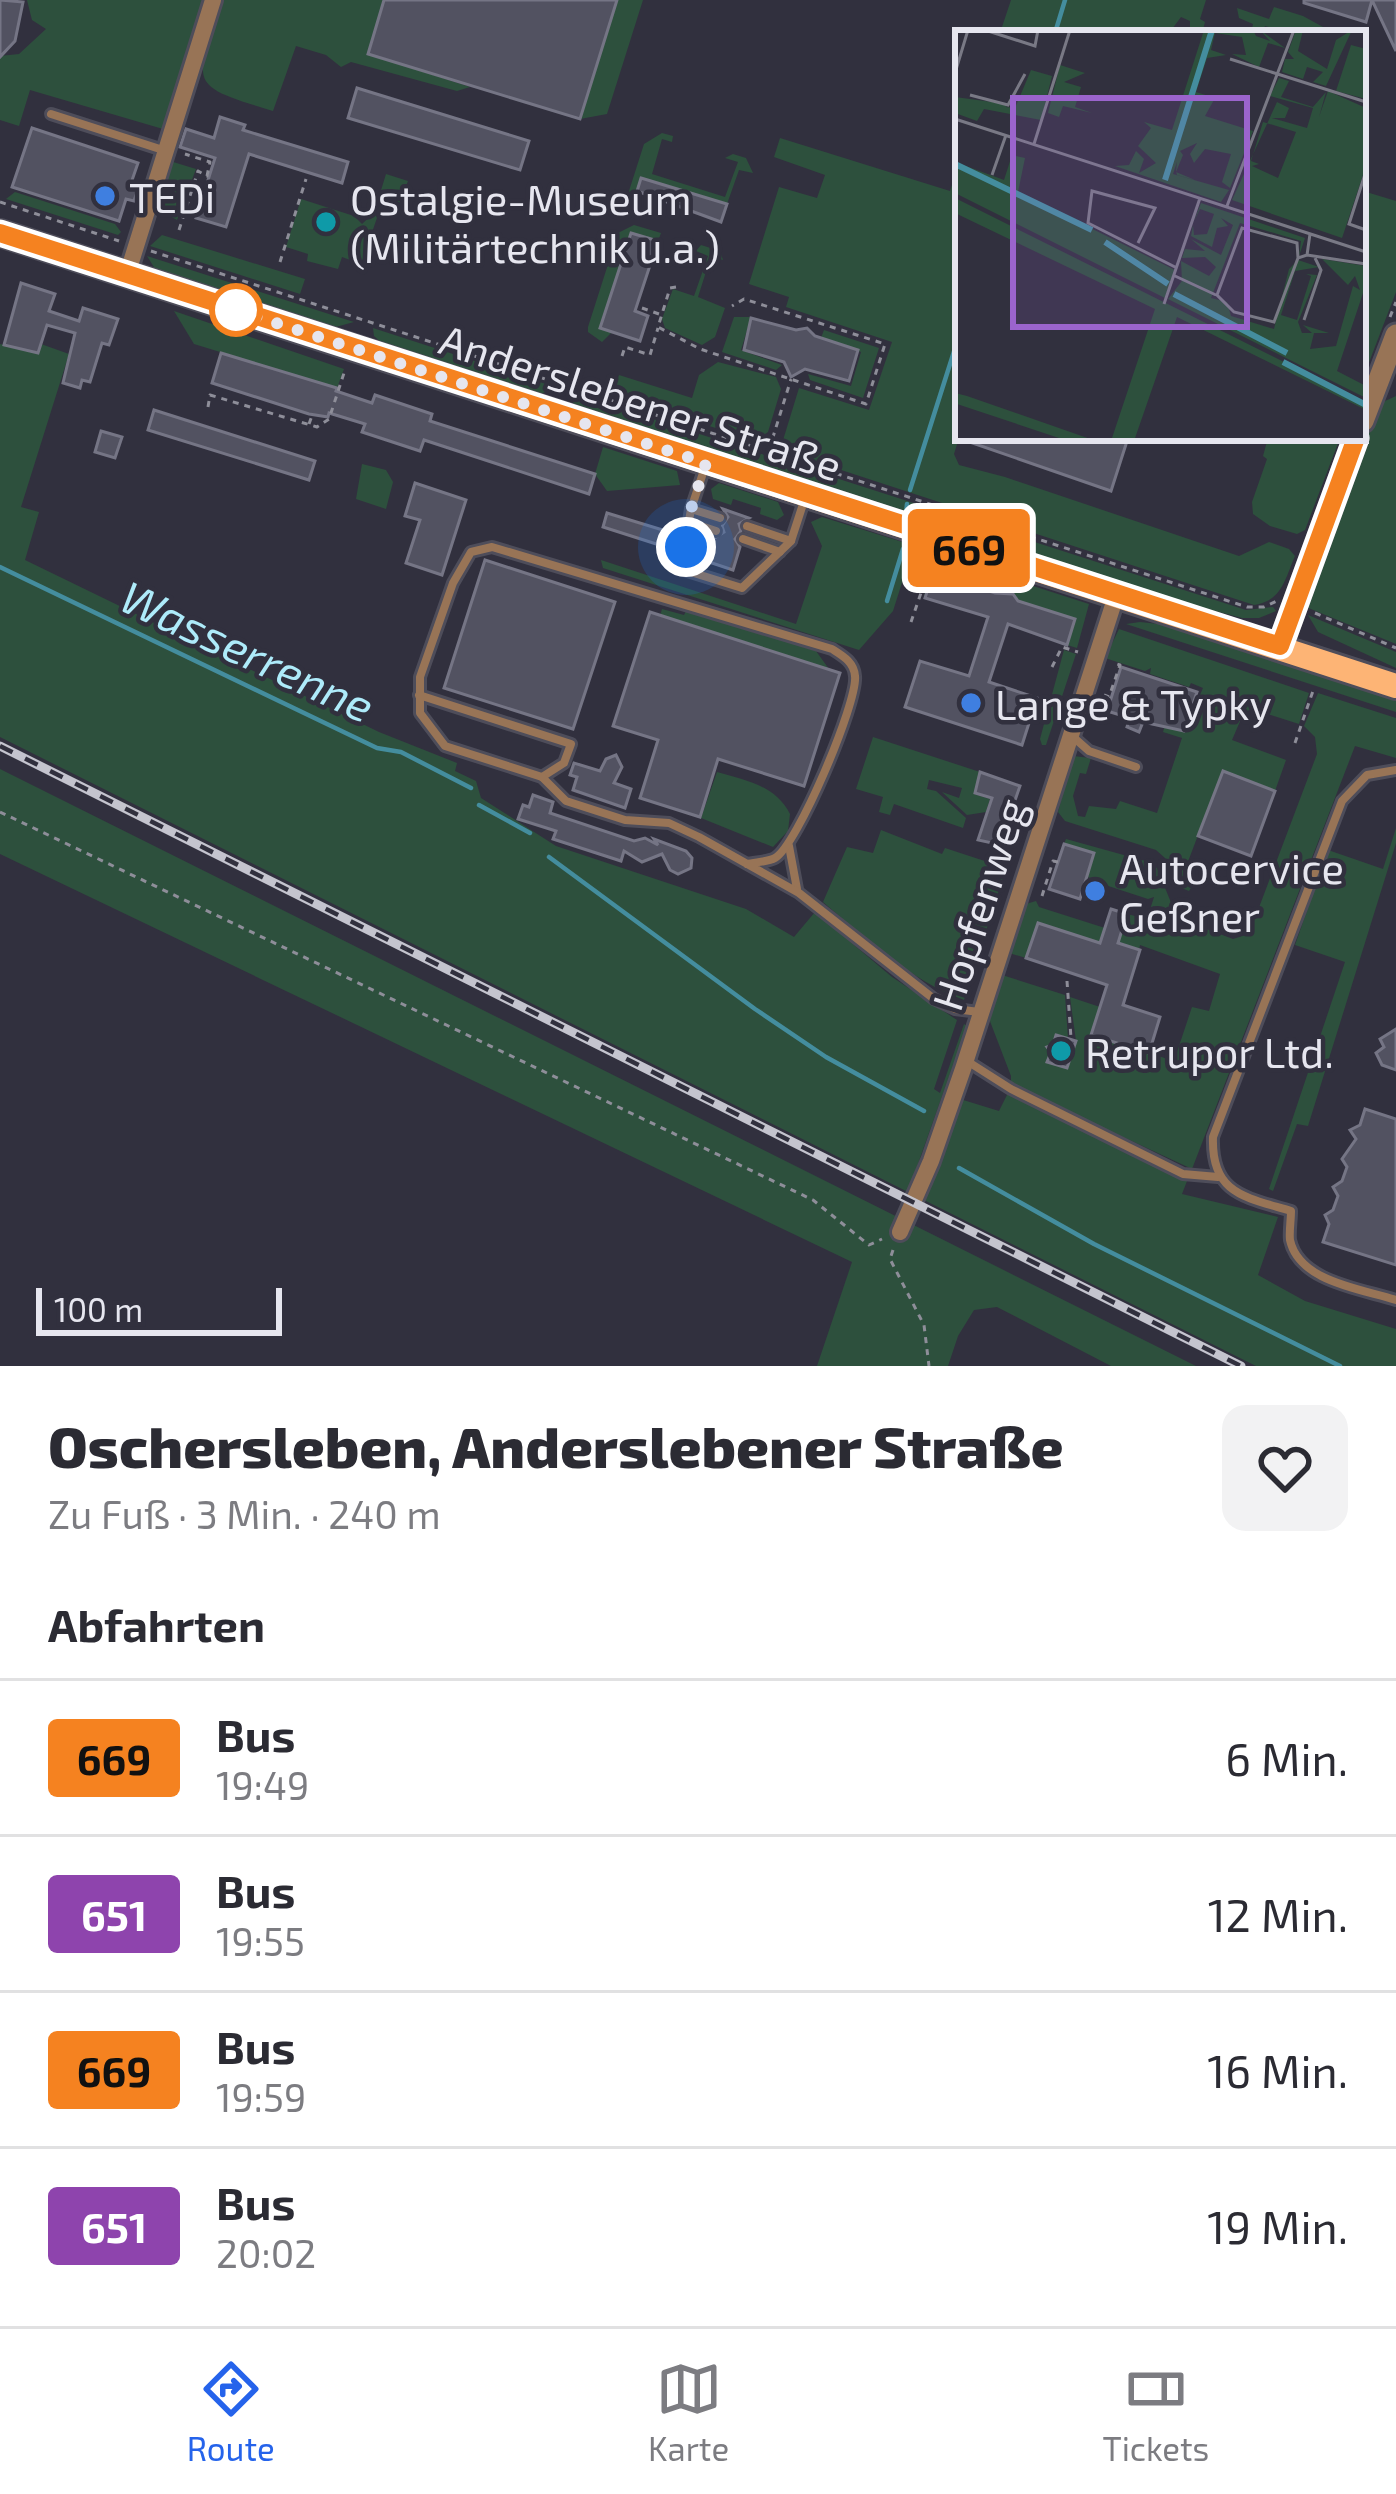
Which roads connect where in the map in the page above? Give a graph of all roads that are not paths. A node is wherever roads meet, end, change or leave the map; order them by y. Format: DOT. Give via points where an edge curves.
graph roads {
  1 [pos="213,0"];
  2 [pos="52,114"];
  3 [pos="165,151"];
  4 [pos="0,233"];
  5 [pos="127,275"];
  6 [pos="1396,334"];
  7 [pos="1366,413"];
  8 [pos="1355,441"];
  9 [pos="706,463"];
  10 [pos="806,495"];
  11 [pos="691,509"];
  12 [pos="720,518"];
  13 [pos="689,522"];
  14 [pos="747,526"];
  15 [pos="716,531"];
  16 [pos="743,539"];
  17 [pos="791,541"];
  18 [pos="780,552"];
  19 [pos="1116,596"];
  20 [pos="1280,646"];
  21 [pos="1396,686"];
  22 [pos="419,695"];
  23 [pos="1071,735"];
  24 [pos="1136,767"];
  25 [pos="1396,770"];
  26 [pos="542,776"];
  27 [pos="789,844"];
  28 [pos="747,864"];
  29 [pos="799,892"];
  30 [pos="981,1012"];
  31 [pos="966,1060"];
  32 [pos="1218,1177"];
  33 [pos="900,1232"];
  34 [pos="1396,1300"];
  1 -- 3 [label="street"];
  2 -- 3 [label="lane"];
  3 -- 5 [label="street"];
  4 -- 5 [label="main road, Anderslebener Straße"];
  5 -- 9 [label="main road, Anderslebener Straße"];
  6 -- 7 [label="street"];
  8 -- 20 [label="street"];
  9 -- 10 [label="main road, Anderslebener Straße"];
  9 -- 11 [label="lane"];
  10 -- 17 [label="lane"];
  10 -- 19 [label="main road, Anderslebener Straße"];
  11 -- 12 [label="lane"];
  11 -- 13 [label="lane"];
  13 -- 15 [label="lane"];
  13 -- 18 [label="lane" via="681,568 742,588"];
  14 -- 17 [label="lane"];
  16 -- 18 [label="lane"];
  17 -- 18 [label="lane"];
  19 -- 20 [label="main road, Anderslebener Straße"];
  19 -- 23 [label="street, Hopfenweg"];
  20 -- 21 [label="main road, Anderslebener Straße"];
  22 -- 26 [label="lane" via="420,712 445,746"];
  22 -- 26 [label="lane" via="571,744 564,763"];
  22 -- 27 [label="lane" via="453,583 481,547 832,649 854,668 854,690"];
  23 -- 24 [label="lane" via="1089,752"];
  23 -- 30 [label="street, Hopfenweg"];
  25 -- 32 [label="lane" via="1367,776 1342,801 1213,1137"];
  26 -- 28 [label="lane" via="566,801 626,820 669,823"];
  27 -- 28 [label="lane" via="775,858"];
  27 -- 29 [label="lane"];
  28 -- 29 [label="lane"];
  29 -- 30 [label="lane" via="934,999"];
  30 -- 31 [label="street, Hopfenweg"];
  31 -- 32 [label="lane" via="1184,1174"];
  31 -- 33 [label="street, Hopfenweg"];
  32 -- 34 [label="lane" via="1236,1193 1291,1211 1299,1260 1320,1275"];
}
